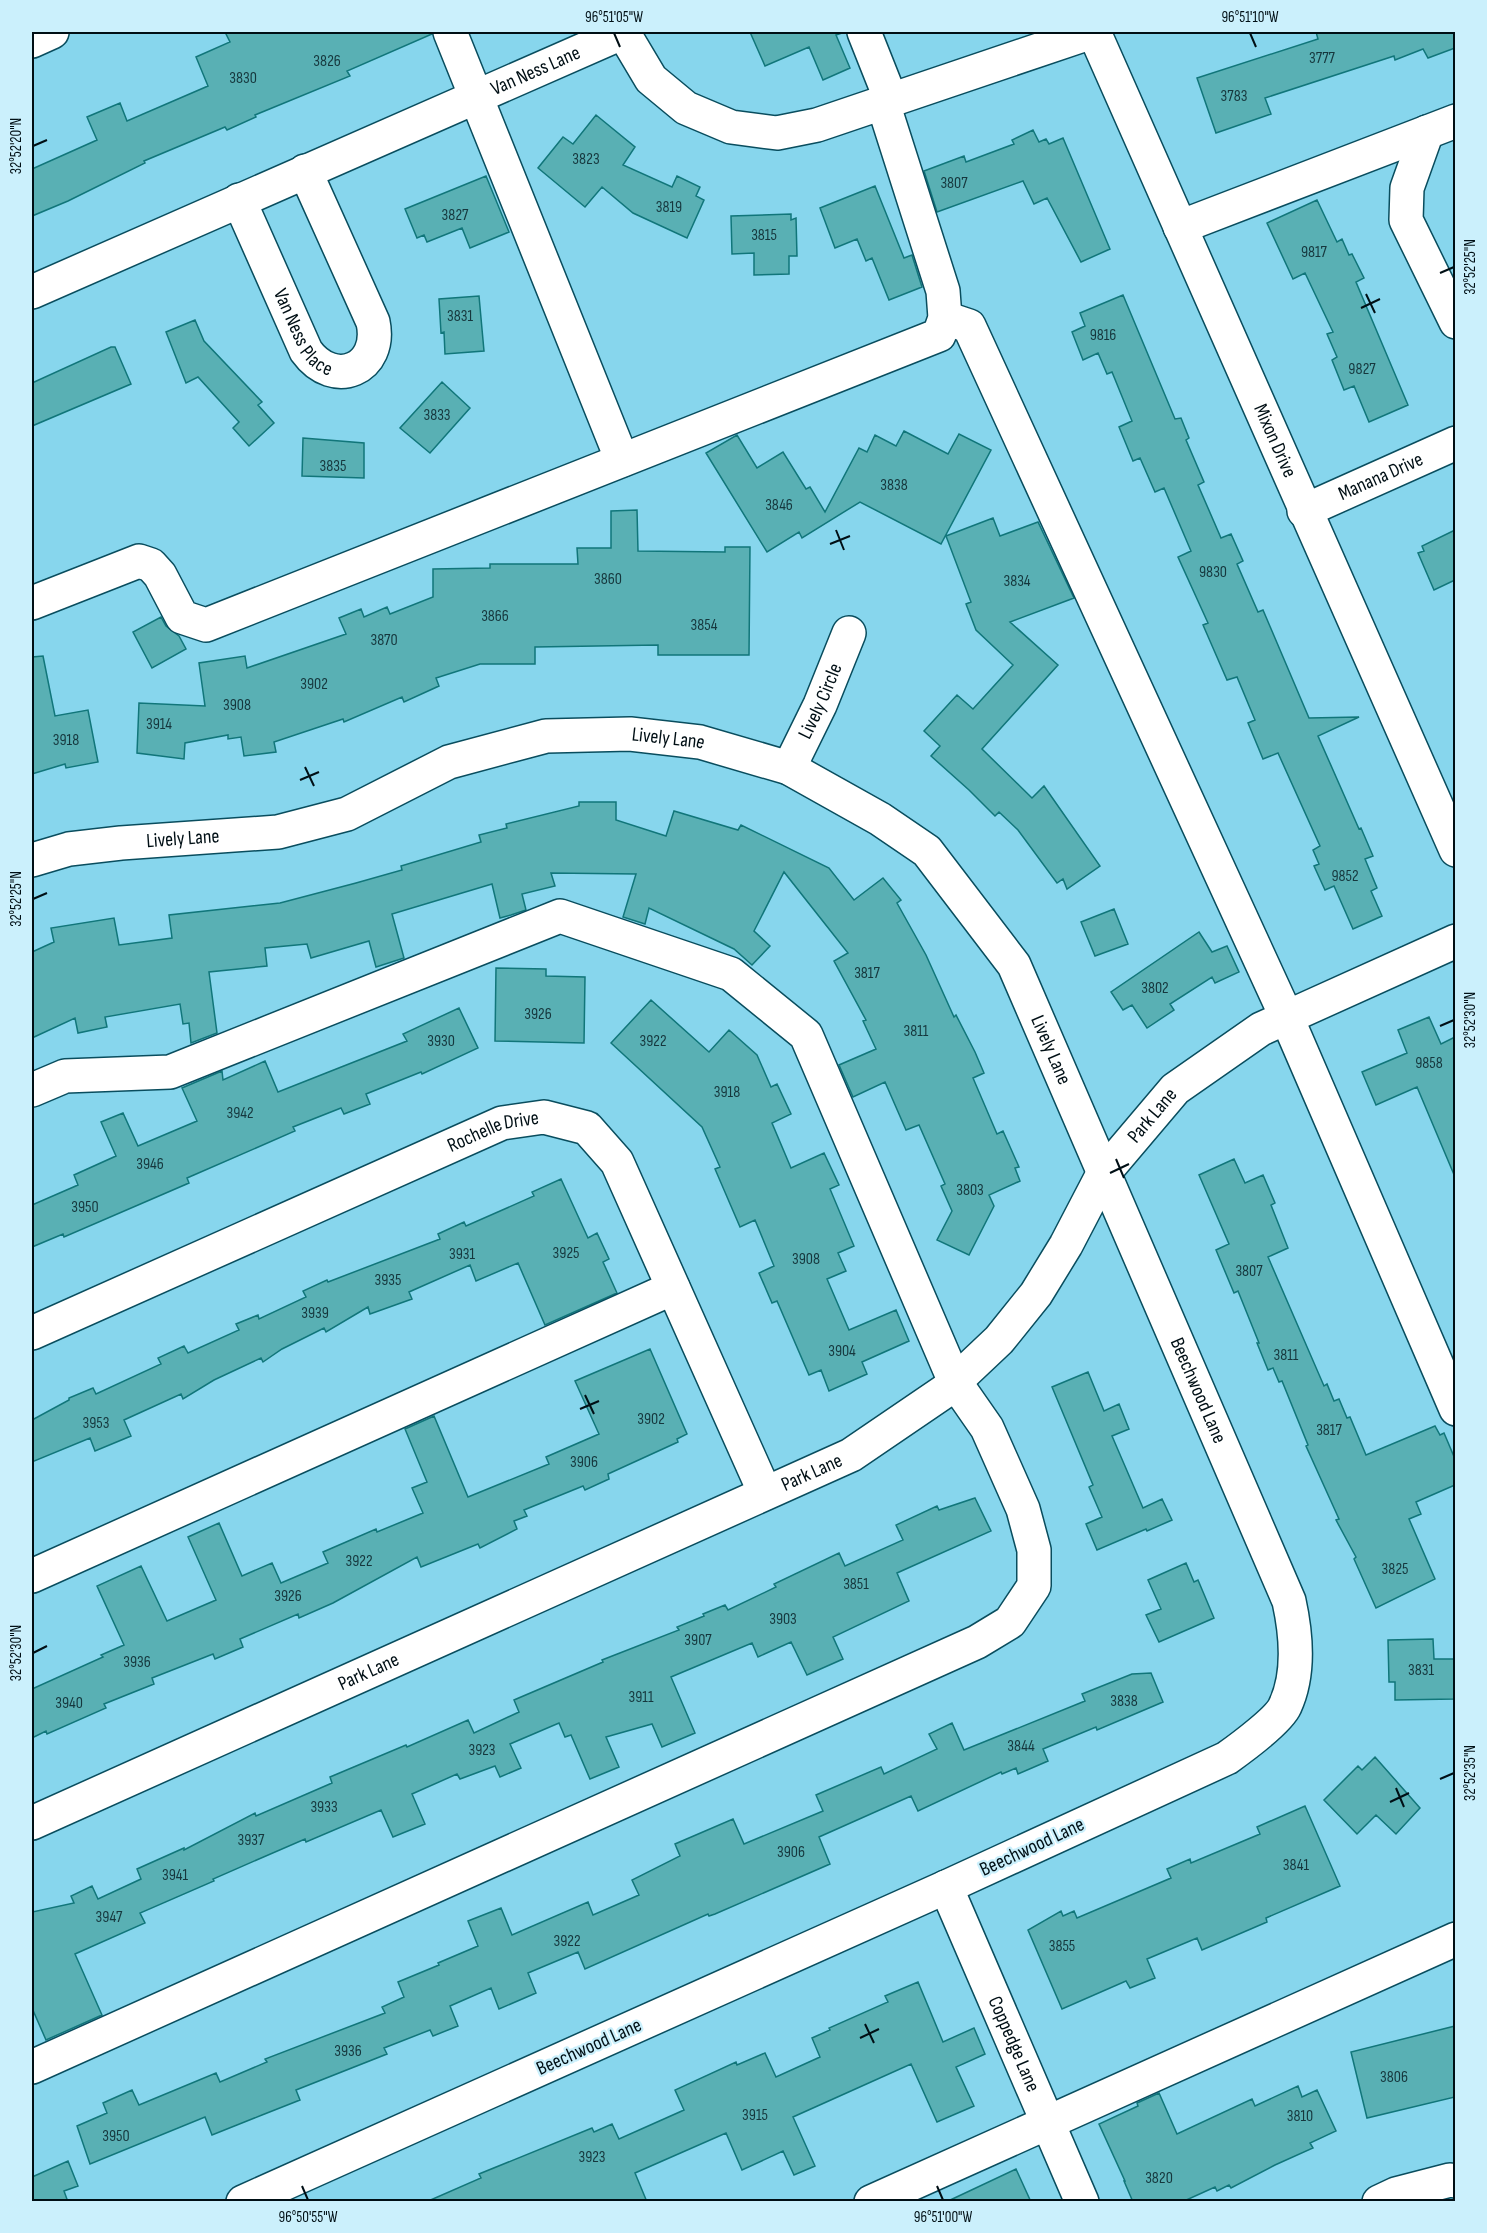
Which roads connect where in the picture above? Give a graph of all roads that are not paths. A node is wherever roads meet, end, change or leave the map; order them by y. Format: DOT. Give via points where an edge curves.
graph roads {
  1 [pos="52,32"];
  2 [pos="450,32"];
  3 [pos="624,32"];
  4 [pos="864,32"];
  5 [pos="1093,32"];
  6 [pos="32,41"];
  7 [pos="477,96"];
  8 [pos="887,101"];
  9 [pos="1441,127"];
  10 [pos="305,171"];
  11 [pos="239,200"];
  12 [pos="1180,227"];
  13 [pos="32,292"];
  14 [pos="945,318"];
  15 [pos="1455,322"];
  16 [pos="1455,443"];
  17 [pos="622,460"];
  18 [pos="1305,511"];
  19 [pos="32,603"];
  20 [pos="849,633"];
  21 [pos="789,768"];
  22 [pos="1455,850"];
  23 [pos="32,860"];
  24 [pos="1455,941"];
  25 [pos="1287,1018"];
  26 [pos="32,1090"];
  27 [pos="1103,1174"];
  28 [pos="673,1288"];
  29 [pos="32,1333"];
  30 [pos="955,1382"];
  31 [pos="1455,1408"];
  32 [pos="765,1493"];
  33 [pos="32,1576"];
  34 [pos="32,1823"];
  35 [pos="946,1887"];
  36 [pos="1455,1939"];
  37 [pos="32,2067"];
  38 [pos="1047,2122"];
  39 [pos="1455,2181"];
  40 [pos="243,2202"];
  41 [pos="871,2202"];
  42 [pos="1082,2202"];
  43 [pos="1379,2202"];
  1 -- 6 [label="street"];
  2 -- 7 [label="street"];
  3 -- 7 [label="street, Van Ness Lane"];
  3 -- 8 [label="street, Van Ness Lane" via="651,79 686,108 732,127 777,132 817,125"];
  4 -- 8 [label="street"];
  5 -- 8 [label="street, Van Ness Lane"];
  5 -- 12 [label="street, Mixon Drive"];
  7 -- 10 [label="street, Van Ness Lane"];
  7 -- 17 [label="street"];
  8 -- 14 [label="street" via="943,291"];
  9 -- 12 [label="street"];
  9 -- 15 [label="street" via="1407,188 1406,220"];
  10 -- 11 [label="street, Van Ness Lane"];
  10 -- 11 [label="street, Van Ness Place" via="375,334 368,357 348,371 323,369 306,351"];
  11 -- 13 [label="street, Van Ness Lane"];
  12 -- 18 [label="street, Mixon Drive"];
  14 -- 17 [label="street" via="939,334"];
  14 -- 25 [label="street" via="969,326"];
  16 -- 18 [label="street, Manana Drive"];
  17 -- 19 [label="street" via="206,625 182,617 160,575 152,566 139,561"];
  18 -- 22 [label="street, Mixon Drive"];
  20 -- 21 [label="street, Lively Circle"];
  21 -- 23 [label="street, Lively Lane" via="700,742 630,735 546,736 449,762 347,814 278,832 121,843 69,849"];
  21 -- 27 [label="street, Lively Lane" via="880,819 927,851 1014,965"];
  24 -- 25 [label="street, Park Lane"];
  25 -- 27 [label="street, Park Lane" via="1261,1029 1175,1089"];
  25 -- 31 [label="street"];
  26 -- 30 [label="street" via="65,1076 170,1072 560,916 731,974 806,1035"];
  27 -- 30 [label="street, Park Lane" via="1036,1294 999,1340"];
  27 -- 35 [label="street, Beechwood Lane" via="1289,1601 1296,1633 1294,1670 1285,1707 1227,1758"];
  28 -- 29 [label="street, Rochelle Drive" via="616,1162 587,1128 544,1117 502,1123"];
  28 -- 32 [label="street, Rochelle Drive"];
  28 -- 33 [label="street"];
  30 -- 32 [label="street, Park Lane" via="851,1455"];
  30 -- 37 [label="street" via="987,1428 1023,1509 1034,1550 1034,1586 1010,1622 935,1662"];
  32 -- 34 [label="street, Park Lane"];
  35 -- 38 [label="street, Coppedge Lane"];
  35 -- 40 [label="street, Beechwood Lane"];
  36 -- 38 [label="street"];
  38 -- 41 [label="street"];
  38 -- 42 [label="street, Coppedge Lane"];
  39 -- 43 [label="street" via="1396,2194"];
}
